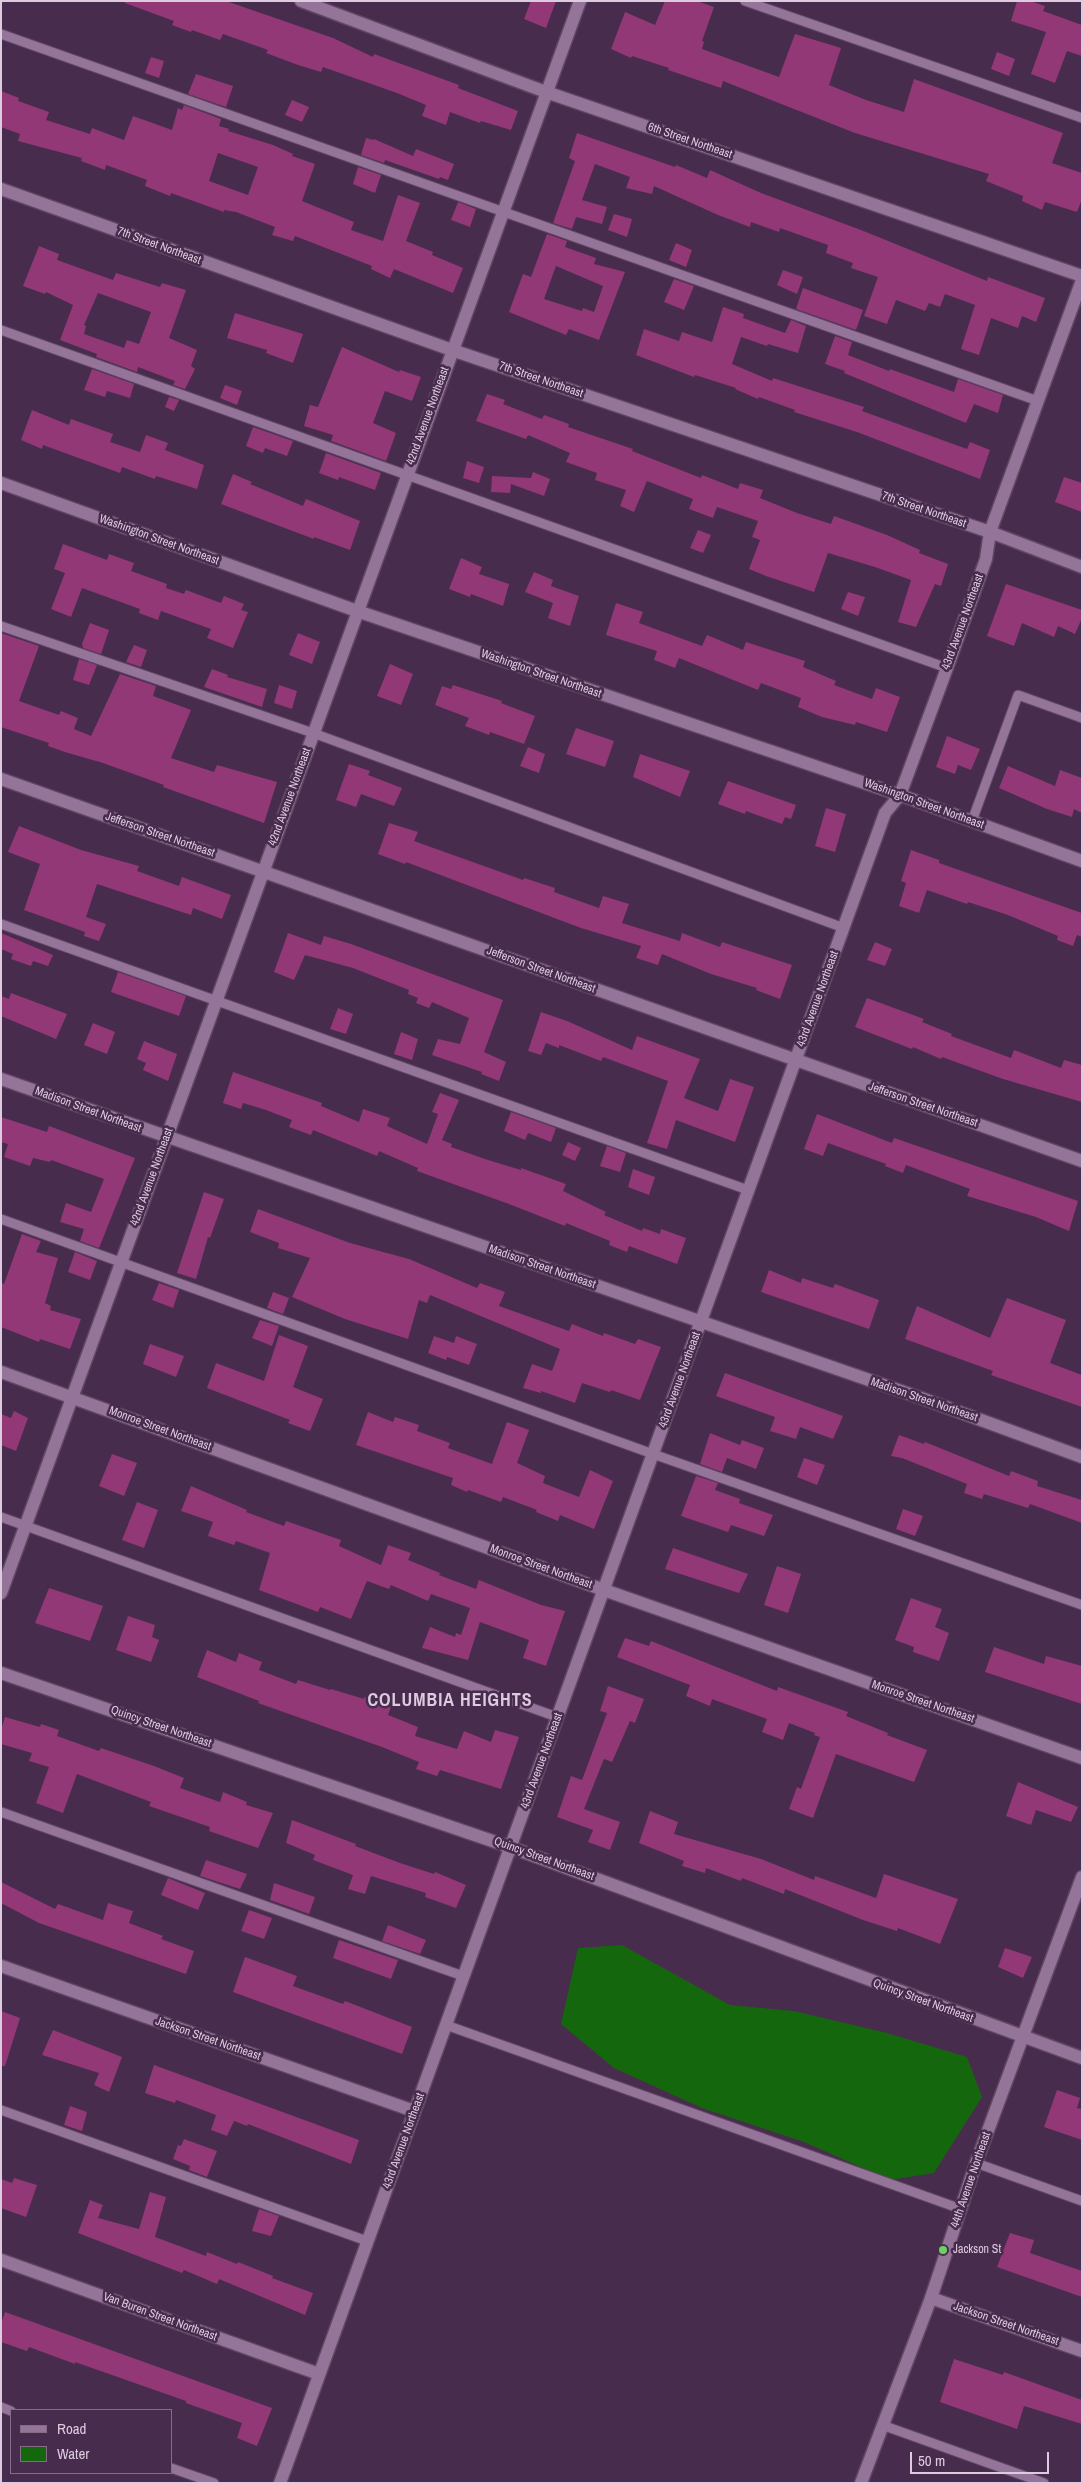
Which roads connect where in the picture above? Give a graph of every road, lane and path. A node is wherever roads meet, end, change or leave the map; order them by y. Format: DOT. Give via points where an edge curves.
graph roads {
  1 [pos="301,1"];
  2 [pos="580,1"];
  3 [pos="745,1"];
  4 [pos="1,34"];
  5 [pos="546,92"];
  6 [pos="1082,118"];
  7 [pos="1,189"];
  8 [pos="502,212"];
  9 [pos="1082,276"];
  10 [pos="1082,280"];
  11 [pos="1,330"];
  12 [pos="452,350"];
  13 [pos="1038,401"];
  14 [pos="406,475"];
  15 [pos="1,482"];
  16 [pos="990,532"];
  17 [pos="1082,567"];
  18 [pos="357,611"];
  19 [pos="1,626"];
  20 [pos="947,668"];
  21 [pos="1082,718"];
  22 [pos="313,733"];
  23 [pos="1,779"];
  24 [pos="900,795"];
  25 [pos="972,821"];
  26 [pos="1082,862"];
  27 [pos="262,871"];
  28 [pos="1,924"];
  29 [pos="844,928"];
  30 [pos="215,1001"];
  31 [pos="796,1060"];
  32 [pos="1,1079"];
  33 [pos="166,1137"];
  34 [pos="1082,1161"];
  35 [pos="748,1190"];
  36 [pos="1,1219"];
  37 [pos="121,1262"];
  38 [pos="700,1323"];
  39 [pos="1,1372"];
  40 [pos="72,1398"];
  41 [pos="653,1454"];
  42 [pos="1082,1457"];
  43 [pos="1,1517"];
  44 [pos="26,1526"];
  45 [pos="604,1590"];
  46 [pos="1,1593"];
  47 [pos="1082,1605"];
  48 [pos="1,1673"];
  49 [pos="557,1717"];
  50 [pos="1082,1758"];
  51 [pos="1,1812"];
  52 [pos="510,1847"];
  53 [pos="1082,1877"];
  54 [pos="1077,1903"];
  55 [pos="1,1966"];
  56 [pos="463,1976"];
  57 [pos="446,2025"];
  58 [pos="1022,2038"];
  59 [pos="1082,2058"];
  60 [pos="1,2110"];
  61 [pos="414,2112"];
  62 [pos="976,2163"];
  63 [pos="1082,2201"];
  64 [pos="961,2209"];
  65 [pos="367,2241"];
  66 [pos="1,2260"];
  67 [pos="930,2298"];
  68 [pos="1082,2351"];
  69 [pos="319,2374"];
  70 [pos="882,2425"];
  71 [pos="172,2468"];
  72 [pos="214,2483"];
  73 [pos="280,2483"];
  74 [pos="861,2483"];
  75 [pos="1044,2483"];
  1 -- 5 [label="street, 6th Street Northeast"];
  2 -- 5 [label="street, 42nd Avenue Northeast"];
  3 -- 6 [label="lane"];
  4 -- 8 [label="lane"];
  5 -- 8 [label="street, 42nd Avenue Northeast"];
  5 -- 9 [label="street, 6th Street Northeast"];
  7 -- 12 [label="street, 7th Street Northeast"];
  8 -- 12 [label="street, 42nd Avenue Northeast"];
  8 -- 13 [label="lane"];
  10 -- 13 [label="street, 43rd Avenue Northeast"];
  11 -- 14 [label="lane"];
  12 -- 14 [label="street, 42nd Avenue Northeast"];
  12 -- 16 [label="street, 7th Street Northeast"];
  13 -- 16 [label="street, 43rd Avenue Northeast"];
  14 -- 18 [label="street, 42nd Avenue Northeast"];
  14 -- 20 [label="lane"];
  15 -- 18 [label="street, Washington Street Northeast"];
  16 -- 17 [label="street, 7th Street Northeast"];
  16 -- 20 [label="street, 43rd Avenue Northeast" via="986,559"];
  18 -- 22 [label="street, 42nd Avenue Northeast"];
  18 -- 24 [label="street, Washington Street Northeast"];
  19 -- 22 [label="lane"];
  20 -- 24 [label="street, 43rd Avenue Northeast"];
  21 -- 25 [label="lane" via="1018,695"];
  22 -- 27 [label="street, 42nd Avenue Northeast"];
  22 -- 29 [label="lane"];
  23 -- 27 [label="street, Jefferson Street Northeast"];
  24 -- 25 [label="street, Washington Street Northeast"];
  24 -- 29 [label="street, 43rd Avenue Northeast" via="885,813"];
  25 -- 26 [label="street, Washington Street Northeast"];
  27 -- 30 [label="street, 42nd Avenue Northeast"];
  27 -- 31 [label="street, Jefferson Street Northeast"];
  28 -- 30 [label="lane"];
  29 -- 31 [label="street, 43rd Avenue Northeast"];
  30 -- 33 [label="street, 42nd Avenue Northeast"];
  30 -- 35 [label="lane"];
  31 -- 34 [label="street, Jefferson Street Northeast"];
  31 -- 35 [label="street, 43rd Avenue Northeast"];
  32 -- 33 [label="street, Madison Street Northeast"];
  33 -- 37 [label="street, 42nd Avenue Northeast"];
  33 -- 38 [label="street, Madison Street Northeast"];
  35 -- 38 [label="street, 43rd Avenue Northeast"];
  36 -- 37 [label="lane"];
  37 -- 40 [label="street, 42nd Avenue Northeast"];
  37 -- 41 [label="lane"];
  38 -- 41 [label="street, 43rd Avenue Northeast"];
  38 -- 42 [label="street, Madison Street Northeast"];
  39 -- 40 [label="street, Monroe Street Northeast"];
  40 -- 44 [label="street, 42nd Avenue Northeast"];
  40 -- 45 [label="street, Monroe Street Northeast"];
  41 -- 45 [label="street, 43rd Avenue Northeast"];
  41 -- 47 [label="lane"];
  43 -- 44 [label="lane"];
  44 -- 46 [label="street, 42nd Avenue Northeast"];
  44 -- 49 [label="lane"];
  45 -- 49 [label="street, 43rd Avenue Northeast"];
  45 -- 50 [label="street, Monroe Street Northeast"];
  48 -- 52 [label="street, Quincy Street Northeast"];
  49 -- 52 [label="street, 43rd Avenue Northeast"];
  51 -- 56 [label="lane"];
  52 -- 56 [label="street, 43rd Avenue Northeast"];
  52 -- 58 [label="street, Quincy Street Northeast"];
  53 -- 54 [label="street, 44th Avenue Northeast"];
  54 -- 58 [label="street, 44th Avenue Northeast"];
  55 -- 61 [label="street, Jackson Street Northeast"];
  56 -- 57 [label="street, 43rd Avenue Northeast"];
  57 -- 61 [label="street, 43rd Avenue Northeast"];
  57 -- 64 [label="lane"];
  58 -- 59 [label="street, Quincy Street Northeast"];
  58 -- 62 [label="street, 44th Avenue Northeast"];
  60 -- 65 [label="lane"];
  61 -- 65 [label="street, 43rd Avenue Northeast"];
  62 -- 63 [label="lane"];
  62 -- 64 [label="street, 44th Avenue Northeast"];
  64 -- 67 [label="street, 44th Avenue Northeast"];
  65 -- 69 [label="street, 43rd Avenue Northeast"];
  66 -- 69 [label="street, Van Buren Street Northeast"];
  67 -- 68 [label="street, Jackson Street Northeast"];
  67 -- 70 [label="street, 44th Avenue Northeast"];
  69 -- 73 [label="street, 43rd Avenue Northeast"];
  70 -- 74 [label="street, 44th Avenue Northeast"];
  70 -- 75 [label="lane"];
  71 -- 72 [label="lane"];
}
